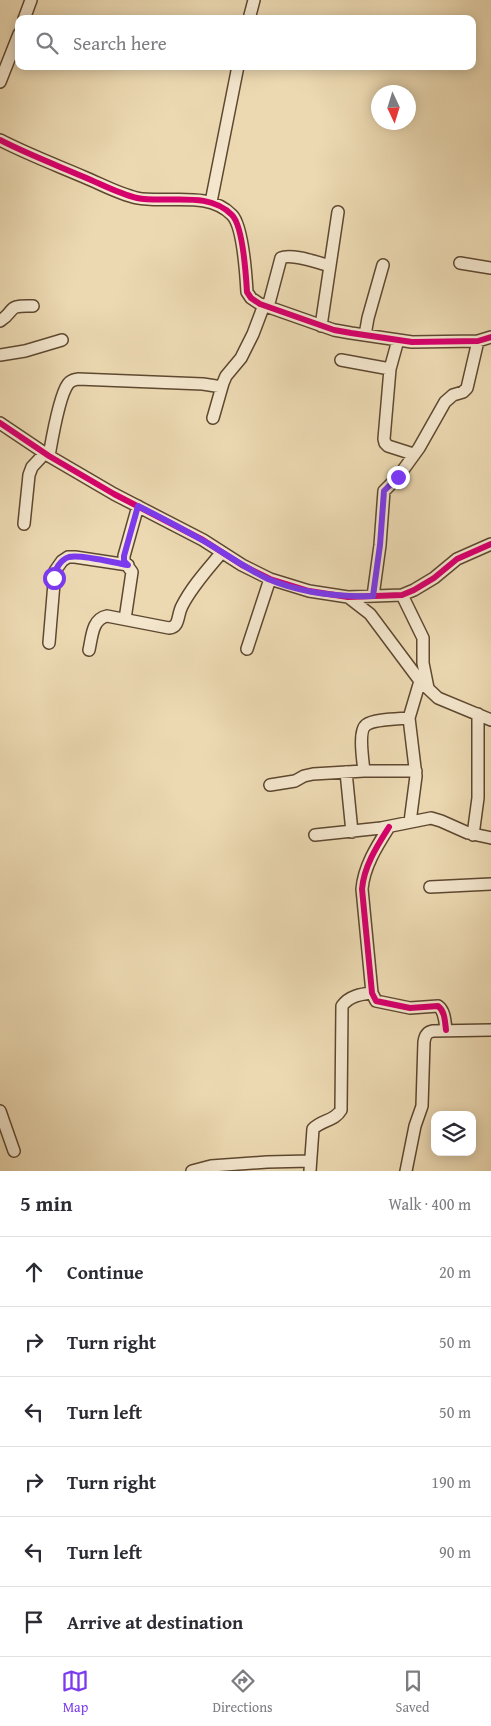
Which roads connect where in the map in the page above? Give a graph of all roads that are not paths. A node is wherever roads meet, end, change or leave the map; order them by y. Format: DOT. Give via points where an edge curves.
graph roads {
  1 [pos="31,0"];
  2 [pos="254,0"];
  3 [pos="25,15"];
  4 [pos="250,15"];
  5 [pos="15,54"];
  6 [pos="237,70"];
  7 [pos="0,82"];
  8 [pos="0,140"];
  9 [pos="210,202"];
  10 [pos="338,212"];
  11 [pos="460,263"];
  12 [pos="330,266"];
  13 [pos="383,266"];
  14 [pos="491,268"];
  15 [pos="33,306"];
  16 [pos="266,306"];
  17 [pos="0,322"];
  18 [pos="321,326"];
  19 [pos="365,335"];
  20 [pos="491,338"];
  21 [pos="62,340"];
  22 [pos="398,340"];
  23 [pos="478,341"];
  24 [pos="0,355"];
  25 [pos="341,360"];
  26 [pos="390,369"];
  27 [pos="222,387"];
  28 [pos="213,418"];
  29 [pos="0,423"];
  30 [pos="414,454"];
  31 [pos="47,455"];
  32 [pos="138,506"];
  33 [pos="24,524"];
  34 [pos="491,544"];
  35 [pos="222,552"];
  36 [pos="128,565"];
  37 [pos="270,579"];
  38 [pos="402,595"];
  39 [pos="373,596"];
  40 [pos="348,597"];
  41 [pos="125,619"];
  42 [pos="49,643"];
  43 [pos="247,649"];
  44 [pos="89,650"];
  45 [pos="424,685"];
  46 [pos="478,714"];
  47 [pos="410,718"];
  48 [pos="491,720"];
  49 [pos="416,771"];
  50 [pos="346,772"];
  51 [pos="364,772"];
  52 [pos="270,784"];
  53 [pos="410,822"];
  54 [pos="388,826"];
  55 [pos="352,832"];
  56 [pos="315,835"];
  57 [pos="472,835"];
  58 [pos="491,838"];
  59 [pos="491,884"];
  60 [pos="430,887"];
  61 [pos="372,993"];
  62 [pos="491,1026"];
  63 [pos="446,1030"];
  64 [pos="0,1111"];
  65 [pos="14,1151"];
  66 [pos="310,1166"];
  67 [pos="192,1171"];
  68 [pos="406,1171"];
  1 -- 3 [label="street"];
  2 -- 4 [label="street"];
  5 -- 7 [label="street"];
  6 -- 9 [label="street"];
  8 -- 9 [label="street" via="136,198"];
  9 -- 16 [label="street" via="234,216 239,228 247,292"];
  10 -- 12 [label="street"];
  11 -- 14 [label="street"];
  12 -- 16 [label="street" via="284,256"];
  12 -- 18 [label="street"];
  13 -- 19 [label="street"];
  15 -- 17 [label="street" via="17,306"];
  16 -- 18 [label="street"];
  16 -- 27 [label="street" via="241,358 226,376"];
  18 -- 19 [label="street"];
  19 -- 22 [label="street"];
  20 -- 23 [label="street"];
  21 -- 24 [label="street" via="25,352"];
  22 -- 23 [label="street"];
  22 -- 26 [label="street"];
  23 -- 30 [label="street" via="467,388 445,402"];
  25 -- 26 [label="street"];
  26 -- 30 [label="street" via="384,443"];
  27 -- 28 [label="street"];
  27 -- 31 [label="street" via="73,380 69,382 60,405"];
  29 -- 31 [label="street"];
  30 -- 39 [label="street" via="384,491"];
  31 -- 32 [label="street"];
  31 -- 33 [label="street" via="32,467 29,475"];
  32 -- 35 [label="street"];
  32 -- 36 [label="street" via="124,556"];
  34 -- 38 [label="street" via="457,559 434,578"];
  35 -- 37 [label="street"];
  35 -- 41 [label="street" via="186,598 174,628"];
  36 -- 41 [label="street" via="132,572"];
  36 -- 42 [label="street" via="75,557 62,561 54,571"];
  37 -- 40 [label="street" via="309,592"];
  37 -- 43 [label="street"];
  38 -- 39 [label="street"];
  38 -- 45 [label="street" via="423,638"];
  39 -- 40 [label="street"];
  40 -- 45 [label="street" via="370,614"];
  41 -- 44 [label="street" via="107,616 97,620"];
  45 -- 46 [label="street" via="438,698"];
  45 -- 47 [label="street"];
  46 -- 48 [label="street"];
  46 -- 57 [label="street" via="478,798"];
  47 -- 49 [label="street"];
  47 -- 51 [label="street" via="366,725 362,733"];
  49 -- 51 [label="street"];
  49 -- 53 [label="street"];
  50 -- 51 [label="street"];
  50 -- 52 [label="street" via="313,774 295,781"];
  50 -- 55 [label="street"];
  53 -- 54 [label="street"];
  53 -- 57 [label="street" via="431,818"];
  54 -- 55 [label="street"];
  54 -- 61 [label="street" via="371,855 362,880"];
  55 -- 56 [label="street"];
  57 -- 58 [label="street"];
  59 -- 60 [label="street"];
  61 -- 63 [label="street" via="376,1001 410,1008 438,1006 444,1016"];
  61 -- 66 [label="street" via="355,996 342,1006 341,1110 313,1129"];
  62 -- 63 [label="street"];
  63 -- 68 [label="street" via="428,1032 425,1036 422,1106 414,1126"];
  64 -- 65 [label="street"];
  66 -- 67 [label="street" via="267,1162 211,1166"];
}
